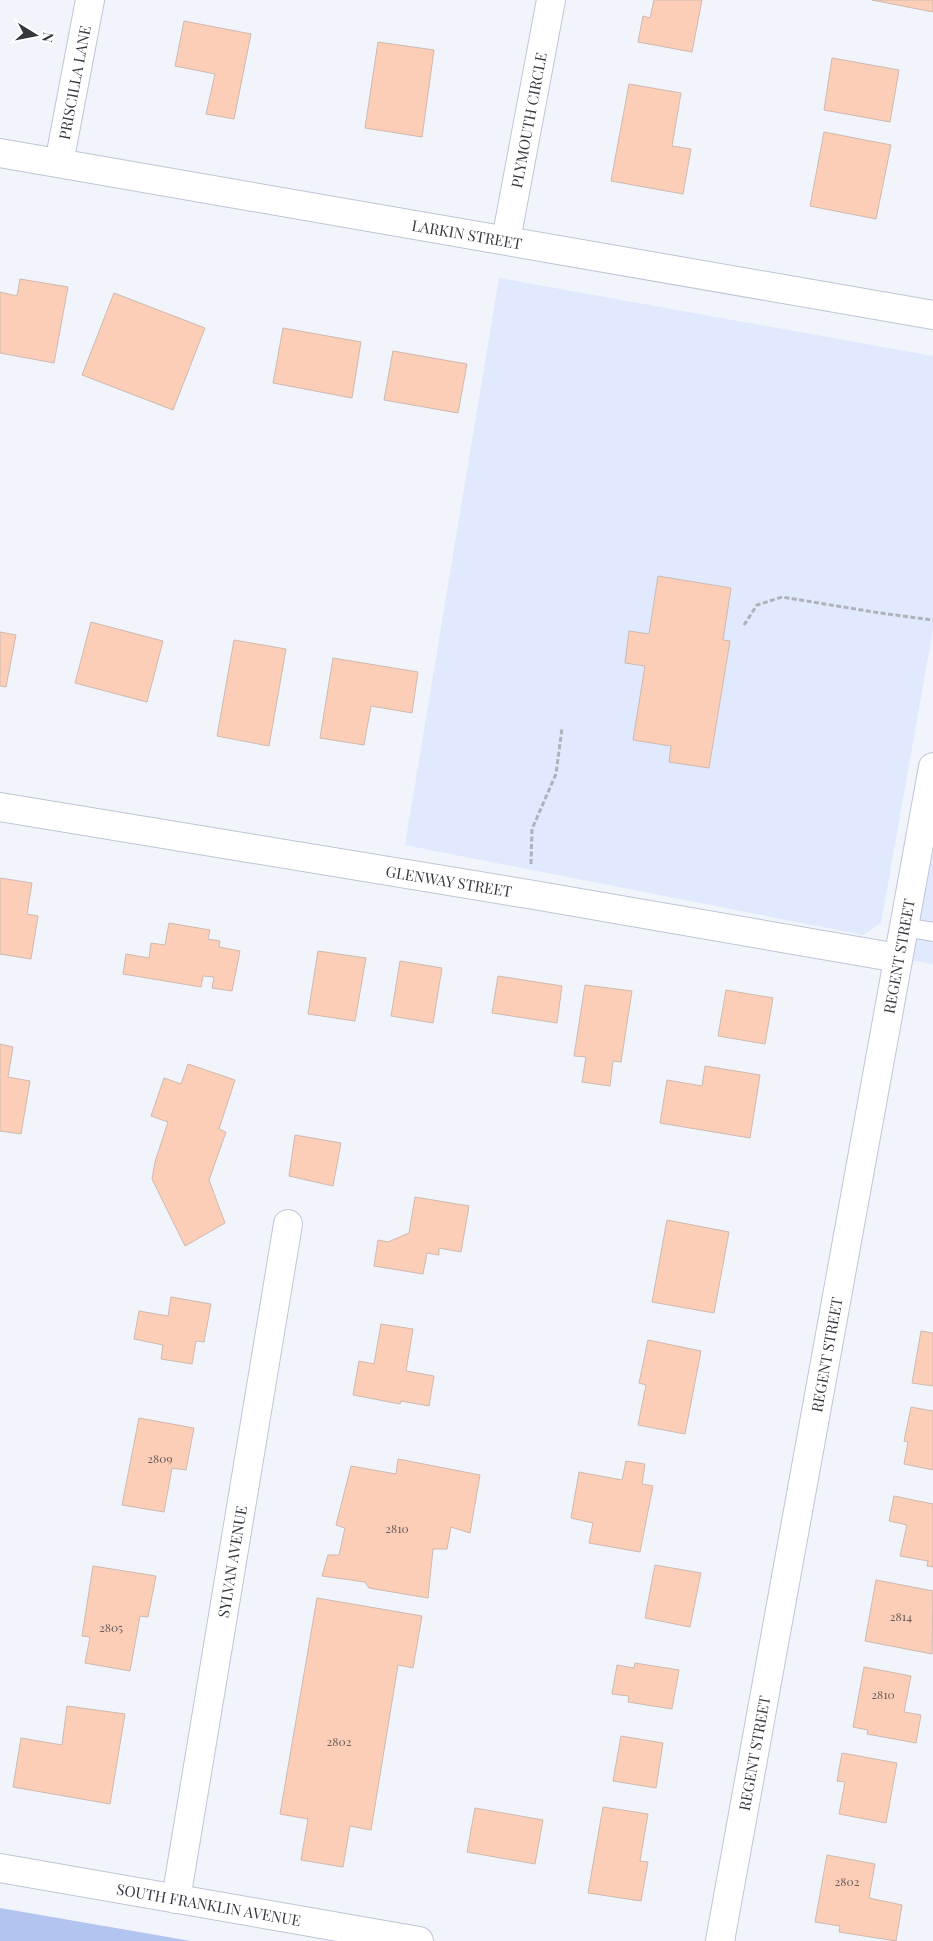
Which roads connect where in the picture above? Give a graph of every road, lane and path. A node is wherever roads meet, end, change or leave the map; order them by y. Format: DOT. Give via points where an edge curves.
graph roads {
  1 [pos="90,0"];
  2 [pos="551,0"];
  3 [pos="0,153"];
  4 [pos="59,163"];
  5 [pos="506,240"];
  6 [pos="933,315"];
  7 [pos="933,620"];
  8 [pos="744,625"];
  9 [pos="562,728"];
  10 [pos="933,767"];
  11 [pos="0,807"];
  12 [pos="534,895"];
  13 [pos="904,927"];
  14 [pos="933,932"];
  15 [pos="898,958"];
  16 [pos="288,1224"];
  17 [pos="0,1868"];
  18 [pos="176,1899"];
  19 [pos="419,1941"];
  20 [pos="720,1941"];
  1 -- 4 [label="street, PRISCILLA LANE"];
  2 -- 5 [label="street, PLYMOUTH CIRCLE"];
  3 -- 4 [label="street, LARKIN STREET"];
  4 -- 5 [label="street, LARKIN STREET"];
  5 -- 6 [label="street, LARKIN STREET"];
  7 -- 8 [label="path" via="782,598 757,604"];
  9 -- 12 [label="path" via="556,774 532,829"];
  10 -- 13 [label="street, REGENT STREET"];
  11 -- 12 [label="street, GLENWAY STREET"];
  12 -- 15 [label="street, GLENWAY STREET"];
  13 -- 14 [label="lane"];
  13 -- 15 [label="street, REGENT STREET"];
  15 -- 20 [label="street, REGENT STREET"];
  16 -- 18 [label="street, SYLVAN AVENUE"];
  17 -- 18 [label="street, SOUTH FRANKLIN AVENUE"];
  18 -- 19 [label="street, SOUTH FRANKLIN AVENUE"];
}
